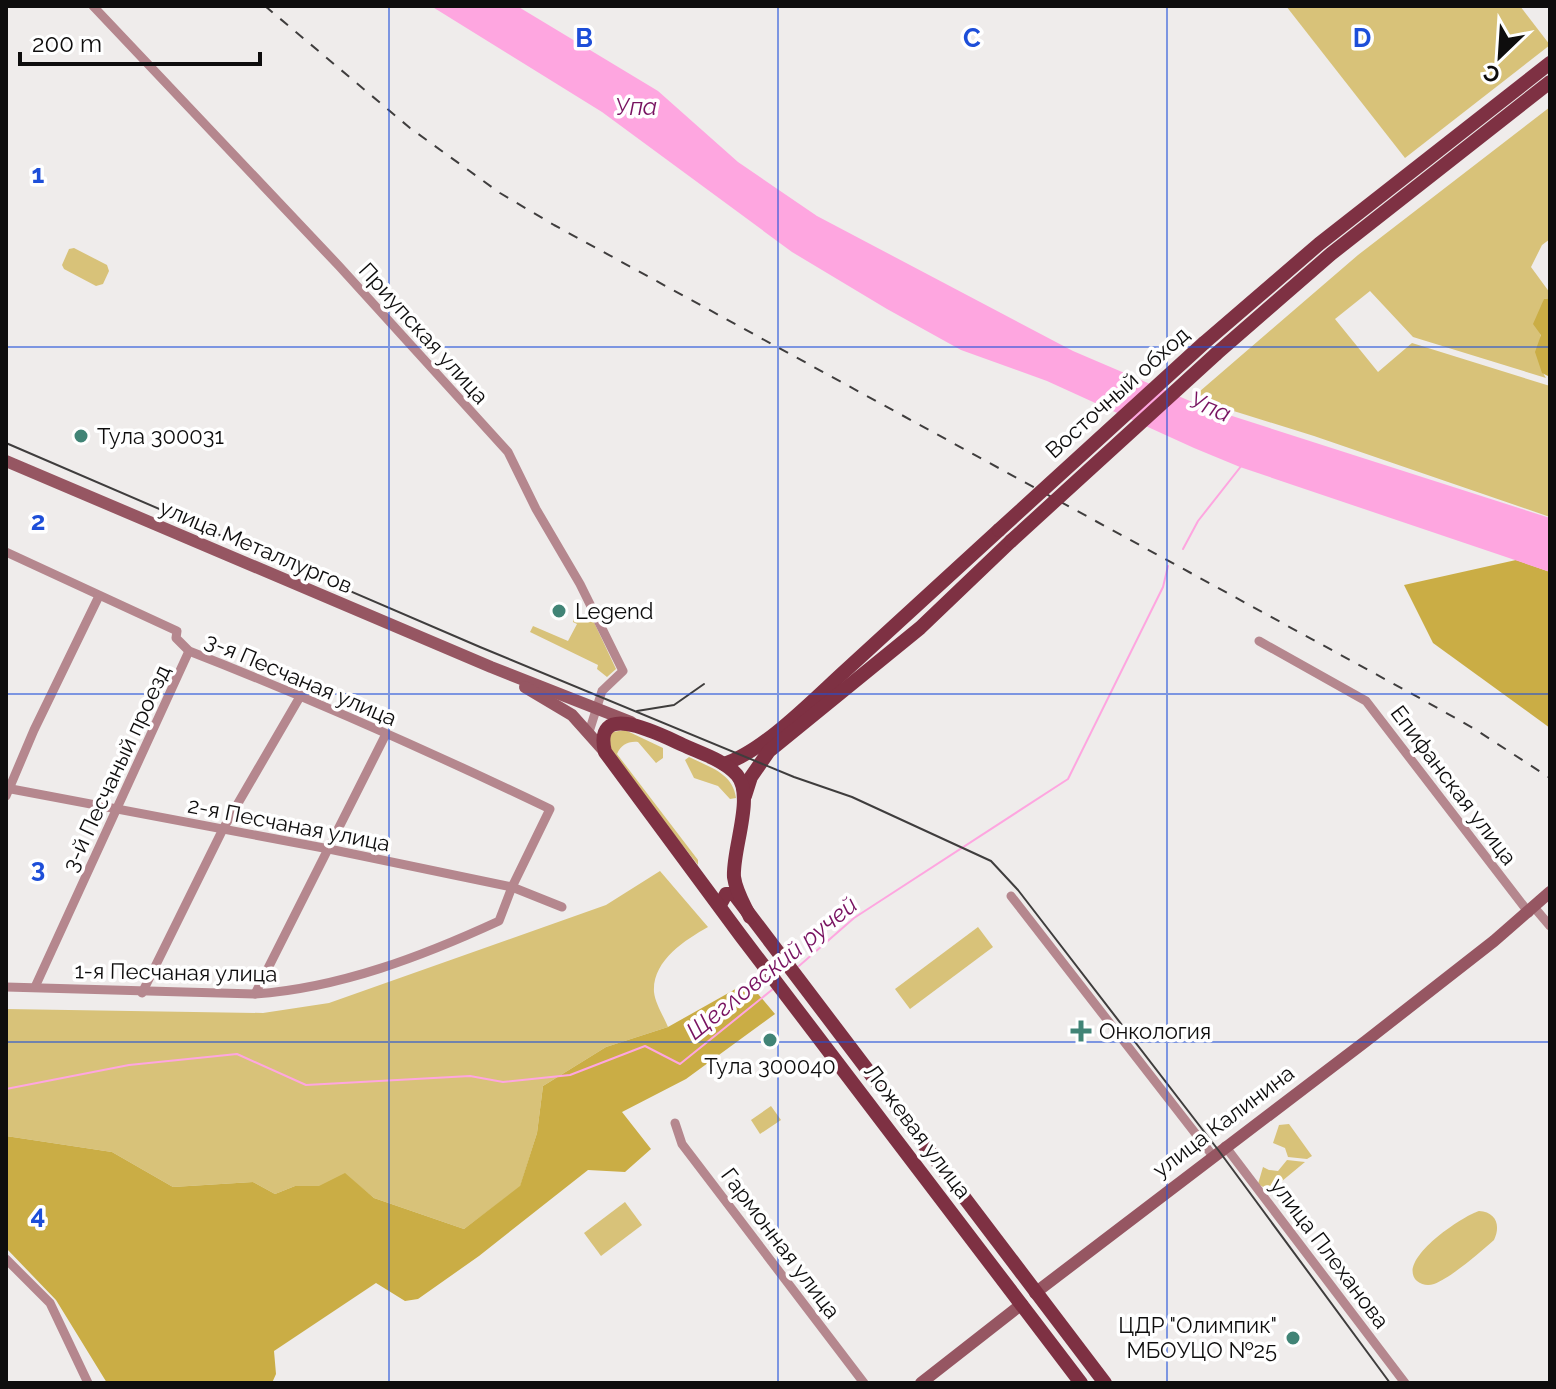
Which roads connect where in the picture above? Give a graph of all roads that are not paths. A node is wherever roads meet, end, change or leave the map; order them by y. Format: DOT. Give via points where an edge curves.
graph roads {
  1 [pos="93,6"];
  2 [pos="1550,63"];
  3 [pos="1550,82"];
  4 [pos="6,461"];
  5 [pos="6,552"];
  6 [pos="99,596"];
  7 [pos="1259,641"];
  8 [pos="189,651"];
  9 [pos="491,667"];
  10 [pos="301,695"];
  11 [pos="595,707"];
  12 [pos="638,725"];
  13 [pos="589,732"];
  14 [pos="386,734"];
  15 [pos="605,752"];
  16 [pos="724,764"];
  17 [pos="7,791"];
  18 [pos="744,800"];
  19 [pos="550,809"];
  20 [pos="117,810"];
  21 [pos="223,829"];
  22 [pos="329,849"];
  23 [pos="512,887"];
  24 [pos="1550,892"];
  25 [pos="1011,896"];
  26 [pos="720,905"];
  27 [pos="562,907"];
  28 [pos="1531,909"];
  29 [pos="750,917"];
  30 [pos="1550,926"];
  31 [pos="6,987"];
  32 [pos="35,987"];
  33 [pos="142,993"];
  34 [pos="255,994"];
  35 [pos="813,1000"];
  36 [pos="798,1009"];
  37 [pos="675,1123"];
  38 [pos="1225,1146"];
  39 [pos="1213,1156"];
  40 [pos="6,1259"];
  41 [pos="1035,1293"];
  42 [pos="1022,1304"];
  43 [pos="88,1383"];
  44 [pos="864,1383"];
  45 [pos="921,1383"];
  46 [pos="1081,1383"];
  47 [pos="1105,1383"];
  48 [pos="1405,1383"];
  1 -- 11 [label="street, Приупская улица" via="508,452 623,671 607,684"];
  2 -- 16 [label="main road, Восточный обход, bridge" via="1319,244 814,700 757,747"];
  3 -- 18 [label="main road, Восточный обход, bridge" via="1331,254 920,628 769,751 751,777"];
  4 -- 9 [label="main road, улица Металлургов"];
  5 -- 6 [label="street, 3-я Песчаная улица"];
  6 -- 8 [label="street, 3-я Песчаная улица" via="177,631 176,638"];
  6 -- 17 [label="street"];
  7 -- 28 [label="street, Епифанская улица" via="1366,701"];
  8 -- 10 [label="street, 3-я Песчаная улица"];
  8 -- 20 [label="street, 3-й Песчаный проезд"];
  9 -- 11 [label="main road, улица Металлургов"];
  9 -- 13 [label="main road, улица Металлургов" via="558,705"];
  10 -- 14 [label="street, 3-я Песчаная улица"];
  10 -- 21 [label="street"];
  11 -- 12 [label="main road, улица Металлургов"];
  11 -- 13 [label="street, Приупская улица"];
  12 -- 15 [label="main road" via="612,726 604,737"];
  12 -- 16 [label="main road"];
  13 -- 15 [label="main road, улица Металлургов"];
  14 -- 19 [label="street, 3-я Песчаная улица"];
  14 -- 22 [label="street"];
  15 -- 26 [label="main road, Ложевая улица"];
  16 -- 18 [label="main road" via="742,784"];
  17 -- 20 [label="street, 2-я Песчаная улица"];
  18 -- 29 [label="main road, Ложевая улица" via="734,877"];
  19 -- 23 [label="street, 1-я Песчаная улица"];
  20 -- 21 [label="street, 2-я Песчаная улица"];
  20 -- 32 [label="street, 3-й Песчаный проезд"];
  21 -- 22 [label="street, 2-я Песчаная улица"];
  21 -- 33 [label="street"];
  22 -- 23 [label="street, 2-я Песчаная улица"];
  22 -- 34 [label="street"];
  23 -- 27 [label="street, 2-я Песчаная улица"];
  23 -- 34 [label="street, 1-я Песчаная улица" via="499,921 443,947 295,991"];
  24 -- 28 [label="main road, улица Калинина"];
  25 -- 39 [label="street"];
  26 -- 29 [label="main road, Ложевая улица" via="726,894 734,894"];
  26 -- 36 [label="main road, Ложевая улица"];
  28 -- 30 [label="street, Епифанская улица"];
  28 -- 38 [label="main road, улица Калинина"];
  29 -- 35 [label="main road, Ложевая улица"];
  31 -- 32 [label="street, 1-я Песчаная улица"];
  32 -- 33 [label="street, 1-я Песчаная улица"];
  33 -- 34 [label="street, 1-я Песчаная улица"];
  35 -- 36 [label="main road" via="808,1010"];
  35 -- 41 [label="main road, Ложевая улица"];
  36 -- 42 [label="main road, Ложевая улица"];
  37 -- 44 [label="street, Гармонная улица" via="682,1144"];
  38 -- 39 [label="main road, улица Калинина"];
  38 -- 48 [label="street, улица Плеханова"];
  39 -- 41 [label="main road, улица Калинина"];
  40 -- 43 [label="street" via="50,1303"];
  41 -- 42 [label="main road, улица Калинина"];
  41 -- 47 [label="main road, Ложевая улица"];
  42 -- 45 [label="main road, улица Калинина"];
  42 -- 46 [label="main road, Ложевая улица"];
}
